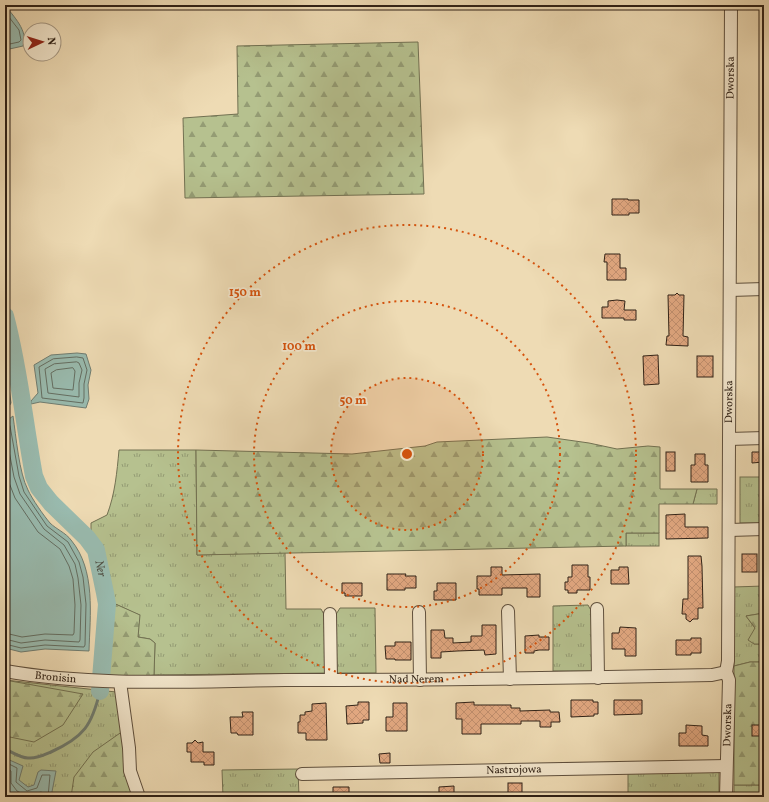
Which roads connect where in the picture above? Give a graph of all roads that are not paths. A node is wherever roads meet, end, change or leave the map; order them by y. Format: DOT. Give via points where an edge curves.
graph roads {
  1 [pos="731,5"];
  2 [pos="764,289"];
  3 [pos="730,290"];
  4 [pos="764,438"];
  5 [pos="729,439"];
  6 [pos="764,529"];
  7 [pos="729,530"];
  8 [pos="597,609"];
  9 [pos="508,611"];
  10 [pos="419,612"];
  11 [pos="330,614"];
  12 [pos="5,671"];
  13 [pos="726,672"];
  14 [pos="598,678"];
  15 [pos="510,679"];
  16 [pos="101,680"];
  17 [pos="331,680"];
  18 [pos="420,680"];
  19 [pos="120,682"];
  20 [pos="726,766"];
  21 [pos="302,774"];
  22 [pos="139,797"];
  23 [pos="726,797"];
  1 -- 3 [label="street, Dworska"];
  2 -- 3 [label="street"];
  3 -- 5 [label="street, Dworska"];
  4 -- 5 [label="street"];
  5 -- 7 [label="street, Dworska"];
  6 -- 7 [label="street"];
  7 -- 13 [label="street, Dworska"];
  8 -- 14 [label="street"];
  9 -- 15 [label="street"];
  10 -- 18 [label="street"];
  11 -- 17 [label="street"];
  12 -- 16 [label="street, Bronisin" via="26,675"];
  13 -- 14 [label="street, Nad Nerem" via="712,675"];
  13 -- 20 [label="street, Dworska" via="729,680"];
  14 -- 15 [label="street, Nad Nerem"];
  15 -- 18 [label="street, Nad Nerem"];
  16 -- 19 [label="street, Nad Nerem"];
  17 -- 18 [label="street, Nad Nerem"];
  17 -- 19 [label="street, Nad Nerem"];
  19 -- 22 [label="street" via="130,771"];
  20 -- 21 [label="street, Nastrojowa"];
  20 -- 23 [label="street, Dworska"];
}
